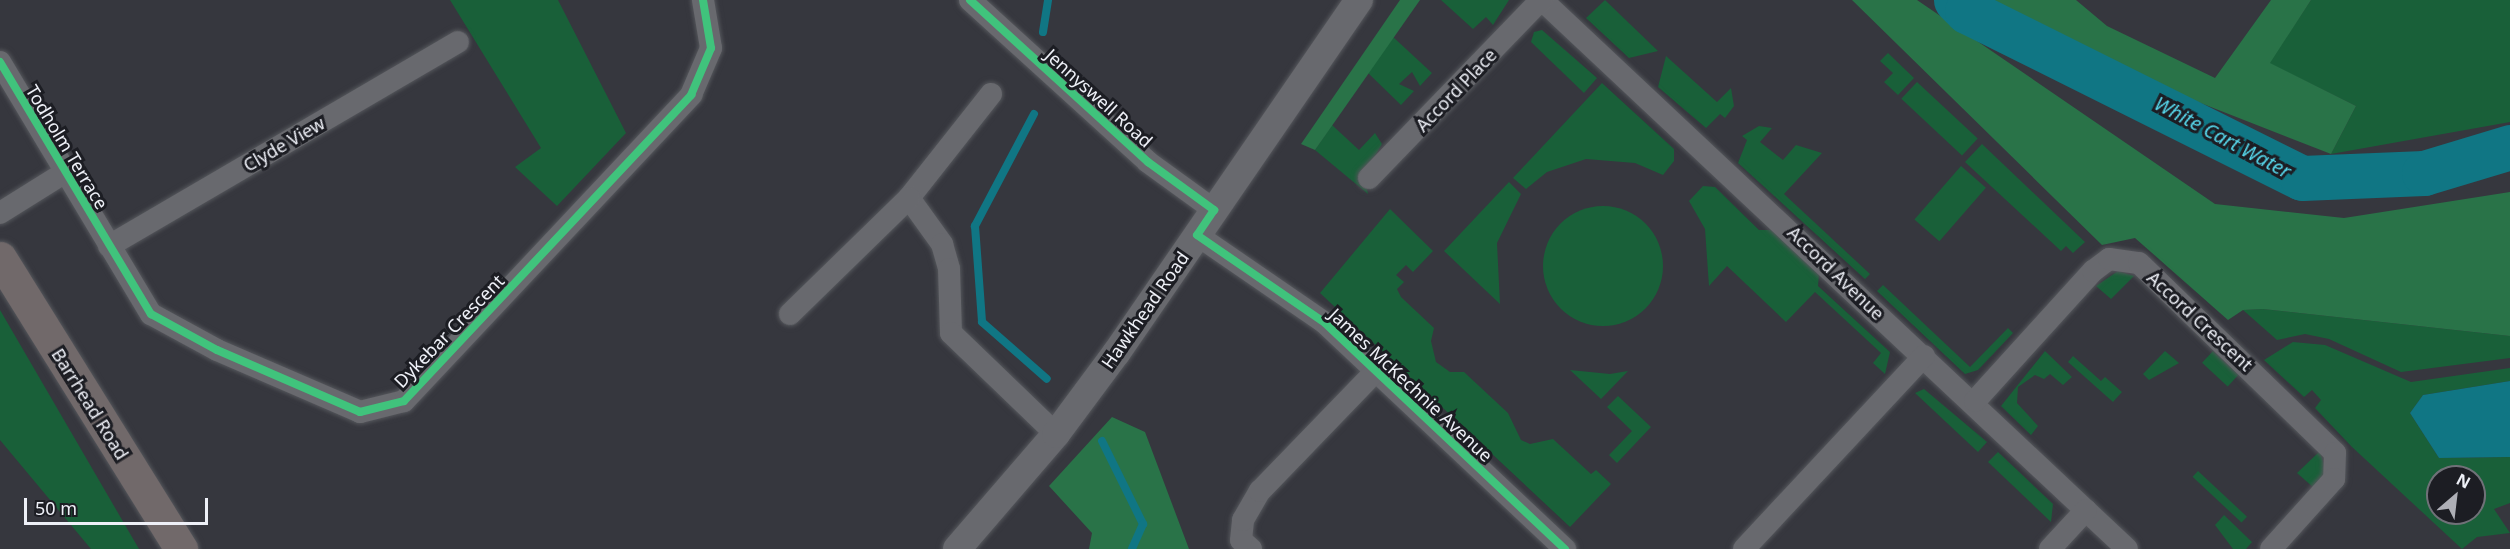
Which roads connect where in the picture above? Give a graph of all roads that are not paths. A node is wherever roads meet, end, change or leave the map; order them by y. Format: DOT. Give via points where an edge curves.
graph roads {
  1 [pos="703,0"];
  2 [pos="970,0"];
  3 [pos="1359,0"];
  4 [pos="1541,0"];
  5 [pos="458,42"];
  6 [pos="0,62"];
  7 [pos="991,94"];
  8 [pos="64,172"];
  9 [pos="1369,178"];
  10 [pos="909,198"];
  11 [pos="1214,210"];
  12 [pos="0,213"];
  13 [pos="1197,235"];
  14 [pos="109,246"];
  15 [pos="0,258"];
  16 [pos="790,314"];
  17 [pos="1924,356"];
  18 [pos="1376,371"];
  19 [pos="1974,401"];
  20 [pos="1056,434"];
  21 [pos="2086,510"];
  22 [pos="182,549"];
  23 [pos="957,549"];
  24 [pos="1251,549"];
  25 [pos="1565,549"];
  26 [pos="1743,549"];
  27 [pos="2050,549"];
  28 [pos="2127,549"];
  29 [pos="2271,549"];
  1 -- 14 [label="street, Dykebar Crescent" via="711,48 691,95 404,401 360,412 216,350 151,314"];
  2 -- 11 [label="street, Jennyswell Road" via="1148,162"];
  3 -- 11 [label="street, Hawkhead Road"];
  4 -- 9 [label="street, Accord Place"];
  4 -- 17 [label="street, Accord Avenue"];
  5 -- 14 [label="street, Clyde View"];
  6 -- 8 [label="street, Todholm Terrace"];
  7 -- 10 [label="street"];
  8 -- 12 [label="street"];
  8 -- 14 [label="street, Todholm Terrace"];
  10 -- 16 [label="street"];
  10 -- 20 [label="street" via="942,244 949,269 951,333"];
  11 -- 13 [label="street, Hawkhead Road"];
  13 -- 18 [label="street, James McKechnie Avenue" via="1325,323"];
  13 -- 20 [label="street, Hawkhead Road"];
  15 -- 22 [label="main road, Barrhead Road"];
  17 -- 19 [label="street, Accord Avenue"];
  17 -- 26 [label="street"];
  18 -- 24 [label="street" via="1260,491 1243,520 1241,540"];
  18 -- 25 [label="street, James McKechnie Avenue"];
  19 -- 21 [label="street, Accord Avenue"];
  19 -- 29 [label="street, Accord Crescent" via="2093,271 2109,260 2139,263 2335,453 2334,479"];
  20 -- 23 [label="street, Hawkhead Road"];
  21 -- 27 [label="street"];
  21 -- 28 [label="street, Accord Avenue"];
}
